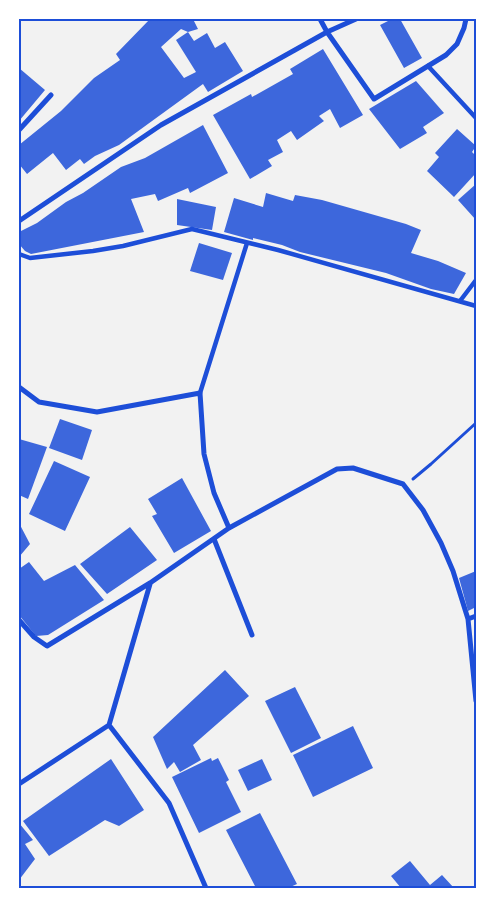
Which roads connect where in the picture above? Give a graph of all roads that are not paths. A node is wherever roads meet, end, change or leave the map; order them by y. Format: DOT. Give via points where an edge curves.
graph roads {
  1 [pos="320,19"];
  2 [pos="356,19"];
  3 [pos="466,19"];
  4 [pos="327,32"];
  5 [pos="428,66"];
  6 [pos="52,95"];
  7 [pos="476,118"];
  8 [pos="19,130"];
  9 [pos="19,221"];
  10 [pos="247,243"];
  11 [pos="19,254"];
  12 [pos="476,280"];
  13 [pos="460,301"];
  14 [pos="476,306"];
  15 [pos="19,387"];
  16 [pos="200,393"];
  17 [pos="230,528"];
  18 [pos="214,539"];
  19 [pos="150,583"];
  20 [pos="476,616"];
  21 [pos="19,620"];
  22 [pos="468,620"];
  23 [pos="252,634"];
  24 [pos="476,701"];
  25 [pos="109,725"];
  26 [pos="19,784"];
  27 [pos="206,888"];
  1 -- 4 [label="street"];
  2 -- 4 [label="street"];
  3 -- 5 [label="street" via="457,44"];
  4 -- 5 [label="street" via="374,99"];
  4 -- 9 [label="street" via="161,125"];
  5 -- 7 [label="street"];
  6 -- 8 [label="street"];
  10 -- 11 [label="street" via="192,229 93,251 30,258"];
  10 -- 13 [label="street"];
  10 -- 16 [label="street"];
  12 -- 13 [label="street"];
  13 -- 14 [label="street"];
  15 -- 16 [label="street" via="39,402 97,412"];
  16 -- 17 [label="street" via="204,454 214,493"];
  17 -- 18 [label="street"];
  17 -- 22 [label="street" via="337,469 353,468 403,484 423,510 441,543"];
  18 -- 19 [label="street"];
  18 -- 23 [label="street"];
  19 -- 21 [label="street" via="47,646"];
  19 -- 25 [label="street"];
  20 -- 22 [label="street"];
  22 -- 24 [label="street"];
  25 -- 26 [label="street"];
  25 -- 27 [label="street" via="169,803"];
}
